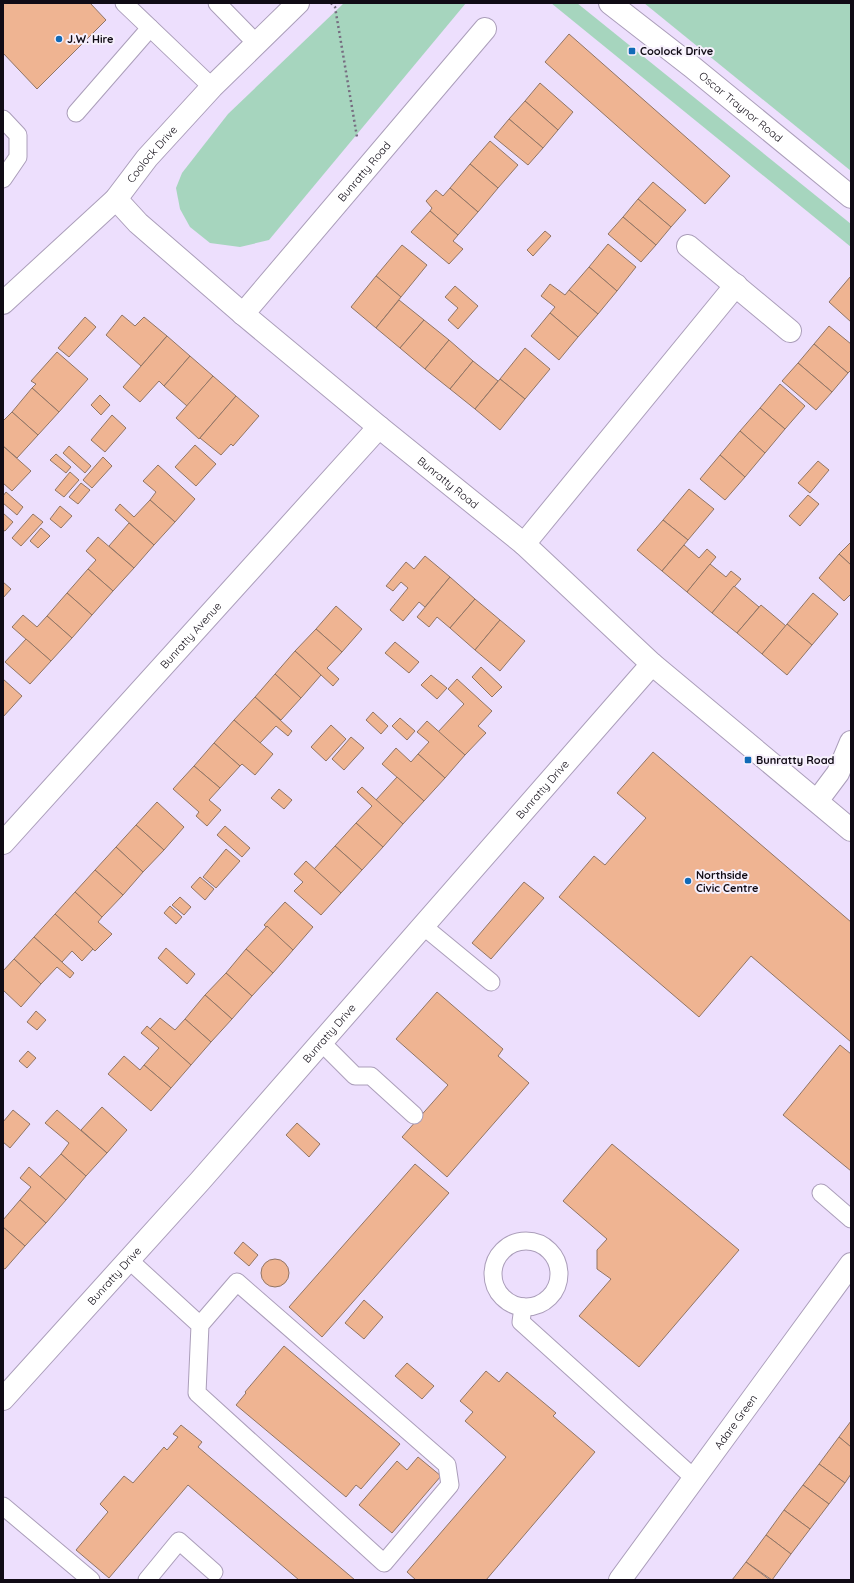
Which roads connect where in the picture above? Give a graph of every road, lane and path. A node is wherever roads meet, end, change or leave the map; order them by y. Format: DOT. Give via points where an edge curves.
graph roads {
  1 [pos="124,3"];
  2 [pos="217,3"];
  3 [pos="298,3"];
  4 [pos="331,3"];
  5 [pos="610,3"];
  6 [pos="150,28"];
  7 [pos="484,29"];
  8 [pos="257,44"];
  9 [pos="212,87"];
  10 [pos="76,113"];
  11 [pos="3,119"];
  12 [pos="374,160"];
  13 [pos="3,179"];
  14 [pos="851,197"];
  15 [pos="116,200"];
  16 [pos="688,246"];
  17 [pos="736,286"];
  18 [pos="3,303"];
  19 [pos="243,314"];
  20 [pos="790,331"];
  21 [pos="379,427"];
  22 [pos="524,544"];
  23 [pos="652,664"];
  24 [pos="851,742"];
  25 [pos="817,800"];
  26 [pos="851,830"];
  27 [pos="3,843"];
  28 [pos="423,926"];
  29 [pos="490,982"];
  30 [pos="321,1042"];
  31 [pos="414,1115"];
  32 [pos="821,1193"];
  33 [pos="851,1219"];
  34 [pos="128,1260"];
  35 [pos="851,1264"];
  36 [pos="523,1307"];
  37 [pos="200,1325"];
  38 [pos="3,1399"];
  39 [pos="694,1478"];
  40 [pos="3,1506"];
  41 [pos="214,1572"];
  42 [pos="91,1580"];
  43 [pos="148,1580"];
  44 [pos="620,1580"];
  1 -- 6 [label="lane"];
  2 -- 8 [label="lane"];
  3 -- 8 [label="street, Coolock Drive"];
  4 -- 12 [label="path" via="335,7 357,138"];
  5 -- 14 [label="street, Oscar Traynor Road"];
  6 -- 9 [label="lane"];
  6 -- 10 [label="lane"];
  7 -- 12 [label="street, Bunratty Road"];
  8 -- 9 [label="street, Coolock Drive"];
  9 -- 15 [label="street, Coolock Drive" via="146,158"];
  11 -- 13 [label="lane" via="18,135 18,158"];
  12 -- 19 [label="street, Bunratty Road"];
  15 -- 18 [label="street, Coolock Drive"];
  15 -- 19 [label="street, Bunratty Road" via="138,223"];
  16 -- 17 [label="street"];
  17 -- 20 [label="street"];
  17 -- 22 [label="street"];
  19 -- 21 [label="street, Bunratty Road"];
  21 -- 22 [label="street, Bunratty Road"];
  21 -- 27 [label="street, Bunratty Avenue"];
  22 -- 23 [label="street, Bunratty Road"];
  23 -- 25 [label="street, Bunratty Road"];
  23 -- 28 [label="street, Bunratty Drive"];
  24 -- 25 [label="street" via="838,773"];
  25 -- 26 [label="street, Bunratty Road"];
  28 -- 29 [label="lane"];
  28 -- 30 [label="street, Bunratty Drive"];
  30 -- 31 [label="lane" via="355,1076 371,1076"];
  30 -- 34 [label="street, Bunratty Drive"];
  32 -- 33 [label="lane"];
  34 -- 37 [label="lane"];
  34 -- 38 [label="street, Bunratty Drive"];
  35 -- 39 [label="street, Adare Green"];
  36 -- 39 [label="lane" via="521,1322"];
  37 -- 37 [label="lane" via="237,1282 447,1465 450,1485 384,1563 197,1393"];
  39 -- 44 [label="street, Adare Green"];
  40 -- 42 [label="lane"];
  41 -- 43 [label="lane" via="179,1541"];
}
